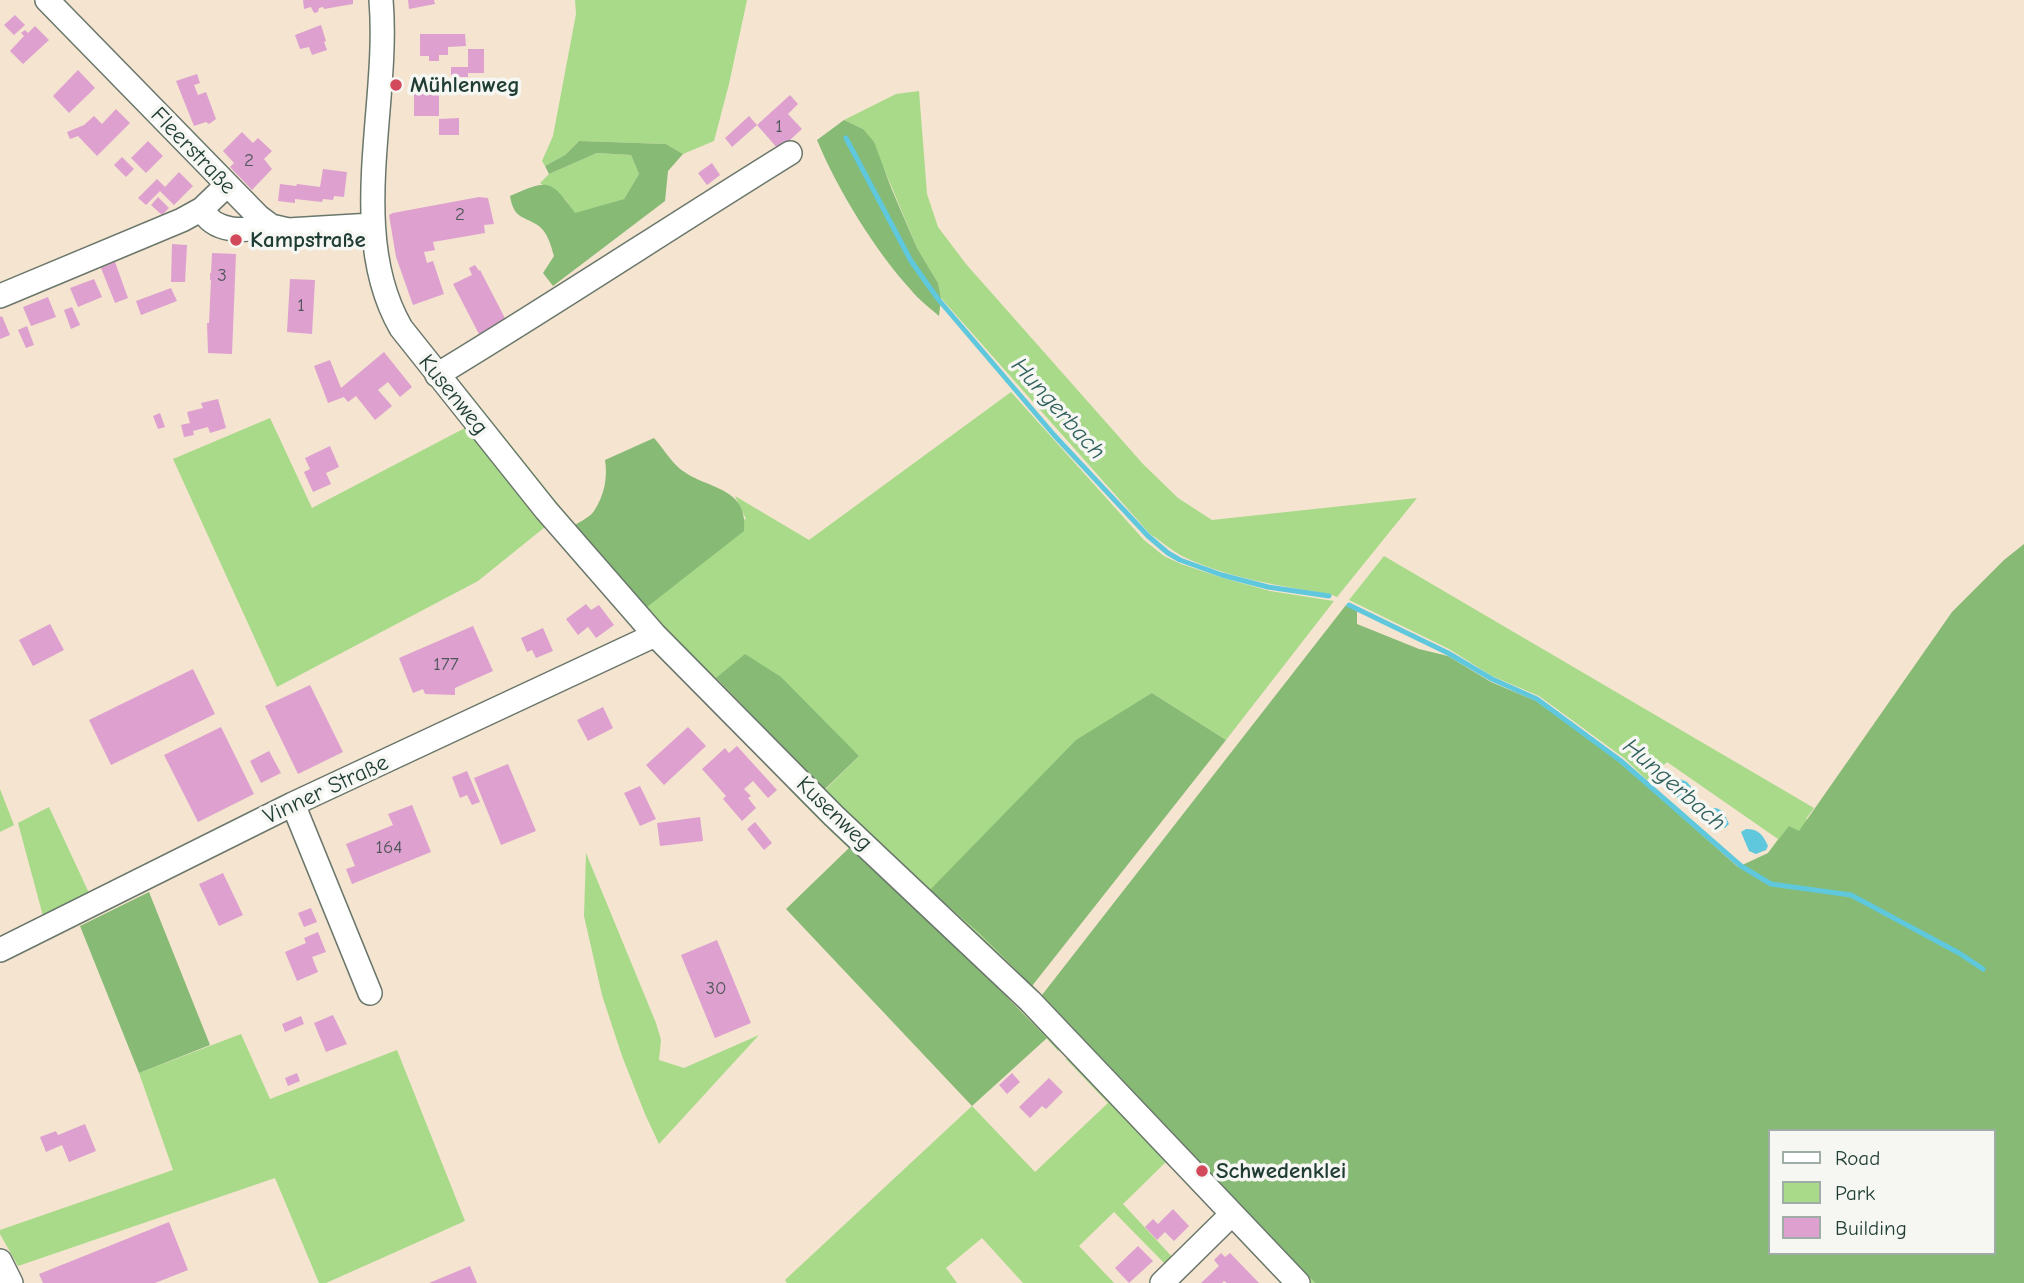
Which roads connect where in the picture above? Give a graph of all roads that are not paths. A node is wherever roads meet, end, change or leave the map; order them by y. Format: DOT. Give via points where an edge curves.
graph roads {
  1 [pos="47,0"];
  2 [pos="381,0"];
  3 [pos="790,153"];
  4 [pos="227,185"];
  5 [pos="202,209"];
  6 [pos="267,223"];
  7 [pos="372,225"];
  8 [pos="0,296"];
  9 [pos="437,375"];
  10 [pos="655,635"];
  11 [pos="293,804"];
  12 [pos="0,950"];
  13 [pos="370,993"];
  14 [pos="1232,1214"];
  15 [pos="0,1261"];
  16 [pos="11,1283"];
  17 [pos="1162,1283"];
  18 [pos="1298,1283"];
  1 -- 4 [label="street, Fleerstraße"];
  2 -- 7 [label="street, Kusenweg" via="382,64"];
  3 -- 9 [label="street"];
  4 -- 5 [label="street"];
  4 -- 6 [label="street, Fleerstraße"];
  5 -- 6 [label="street" via="213,223 225,228 257,228"];
  5 -- 8 [label="street"];
  6 -- 7 [label="street" via="288,230"];
  7 -- 9 [label="street, Kusenweg" via="376,258 397,321"];
  9 -- 10 [label="street, Kusenweg"];
  10 -- 11 [label="street, Vinner Straße"];
  10 -- 14 [label="street, Kusenweg" via="834,816 1030,1001"];
  11 -- 12 [label="street, Vinner Straße"];
  11 -- 13 [label="street"];
  14 -- 17 [label="street"];
  14 -- 18 [label="street, Kusenweg"];
  15 -- 16 [label="street"];
}
